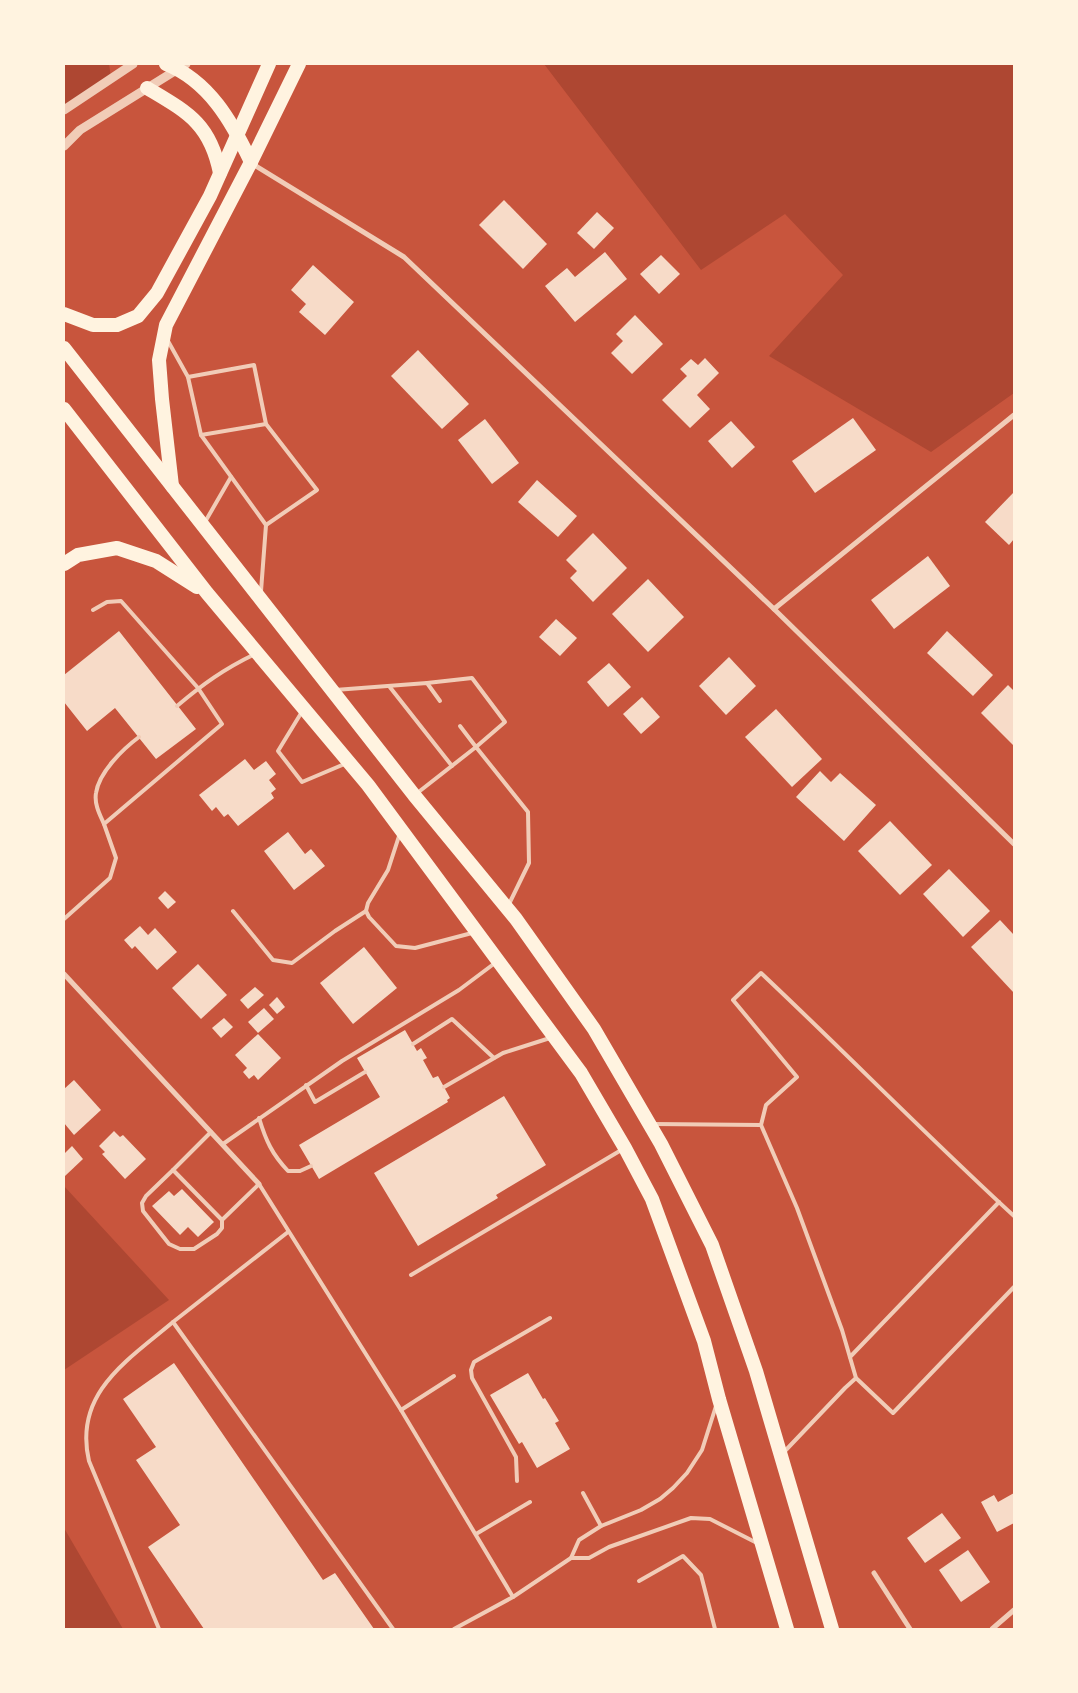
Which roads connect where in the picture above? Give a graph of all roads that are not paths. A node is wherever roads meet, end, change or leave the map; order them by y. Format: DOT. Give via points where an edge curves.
graph roads {
  1 [pos="133,64"];
  2 [pos="269,64"];
  3 [pos="299,64"];
  4 [pos="176,65"];
  5 [pos="147,88"];
  6 [pos="64,110"];
  7 [pos="238,135"];
  8 [pos="64,146"];
  9 [pos="251,162"];
  10 [pos="220,172"];
  11 [pos="64,314"];
  12 [pos="164,335"];
  13 [pos="64,348"];
  14 [pos="188,376"];
  15 [pos="64,409"];
  16 [pos="1014,415"];
  17 [pos="266,424"];
  18 [pos="201,435"];
  19 [pos="231,477"];
  20 [pos="172,487"];
  21 [pos="266,525"];
  22 [pos="203,526"];
  23 [pos="64,564"];
  24 [pos="207,593"];
  25 [pos="260,599"];
  26 [pos="774,609"];
  27 [pos="93,610"];
  28 [pos="257,653"];
  29 [pos="427,683"];
  30 [pos="388,686"];
  31 [pos="198,688"];
  32 [pos="331,690"];
  33 [pos="440,701"];
  34 [pos="178,706"];
  35 [pos="304,708"];
  36 [pos="460,726"];
  37 [pos="139,737"];
  38 [pos="476,747"];
  39 [pos="349,762"];
  40 [pos="452,766"];
  41 [pos="414,795"];
  42 [pos="104,824"];
  43 [pos="401,830"];
  44 [pos="1014,844"];
  45 [pos="507,908"];
  46 [pos="233,911"];
  47 [pos="366,911"];
  48 [pos="64,920"];
  49 [pos="477,932"];
  50 [pos="498,960"];
  51 [pos="64,974"];
  52 [pos="555,1037"];
  53 [pos="413,1044"];
  54 [pos="494,1058"];
  55 [pos="365,1072"];
  56 [pos="306,1085"];
  57 [pos="444,1087"];
  58 [pos="259,1118"];
  59 [pos="649,1124"];
  60 [pos="760,1125"];
  61 [pos="211,1132"];
  62 [pos="223,1144"];
  63 [pos="625,1148"];
  64 [pos="311,1166"];
  65 [pos="173,1170"];
  66 [pos="259,1184"];
  67 [pos="999,1202"];
  68 [pos="1014,1216"];
  69 [pos="222,1220"];
  70 [pos="288,1232"];
  71 [pos="411,1275"];
  72 [pos="1014,1288"];
  73 [pos="550,1318"];
  74 [pos="173,1322"];
  75 [pos="850,1357"];
  76 [pos="454,1376"];
  77 [pos="856,1378"];
  78 [pos="719,1399"];
  79 [pos="401,1410"];
  80 [pos="781,1455"];
  81 [pos="517,1481"];
  82 [pos="583,1493"];
  83 [pos="530,1502"];
  84 [pos="601,1526"];
  85 [pos="476,1534"];
  86 [pos="763,1546"];
  87 [pos="571,1558"];
  88 [pos="874,1573"];
  89 [pos="639,1581"];
  90 [pos="513,1597"];
  91 [pos="1014,1610"];
  92 [pos="159,1629"];
  93 [pos="393,1629"];
  94 [pos="454,1629"];
  95 [pos="715,1629"];
  96 [pos="787,1629"];
  97 [pos="832,1629"];
  98 [pos="910,1629"];
  99 [pos="992,1629"];
  1 -- 6 [label="street"];
  2 -- 7 [label="highway"];
  3 -- 9 [label="highway"];
  4 -- 5 [label="street"];
  4 -- 7 [label="highway" via="206,90"];
  5 -- 8 [label="street" via="80,130"];
  5 -- 10 [label="highway" via="199,123 216,152"];
  7 -- 9 [label="highway"];
  7 -- 10 [label="highway"];
  9 -- 12 [label="highway" via="166,325"];
  9 -- 26 [label="street" via="404,257"];
  10 -- 11 [label="highway" via="157,293 138,316 117,325 94,325"];
  12 -- 14 [label="lane"];
  12 -- 20 [label="highway" via="159,360"];
  13 -- 20 [label="highway"];
  14 -- 17 [label="lane" via="254,366"];
  14 -- 18 [label="lane"];
  15 -- 24 [label="highway"];
  16 -- 26 [label="street"];
  17 -- 18 [label="lane"];
  17 -- 21 [label="lane" via="317,490"];
  18 -- 19 [label="lane"];
  19 -- 21 [label="lane"];
  19 -- 22 [label="lane"];
  20 -- 22 [label="highway"];
  21 -- 25 [label="lane"];
  22 -- 25 [label="highway"];
  23 -- 24 [label="highway" via="78,555 117,548 156,561"];
  24 -- 28 [label="highway"];
  25 -- 32 [label="highway"];
  26 -- 44 [label="street"];
  27 -- 31 [label="lane" via="107,602 121,601"];
  28 -- 31 [label="lane"];
  28 -- 35 [label="highway"];
  29 -- 30 [label="lane"];
  29 -- 33 [label="lane"];
  29 -- 38 [label="lane" via="472,678 505,722"];
  30 -- 32 [label="lane"];
  30 -- 40 [label="lane"];
  31 -- 34 [label="lane"];
  31 -- 42 [label="lane" via="222,724"];
  32 -- 41 [label="highway"];
  35 -- 39 [label="highway"];
  35 -- 39 [label="lane" via="278,751 302,782"];
  36 -- 38 [label="lane"];
  37 -- 42 [label="lane" via="123,749 106,770 96,793 97,809"];
  38 -- 40 [label="lane"];
  38 -- 45 [label="lane" via="528,812 528,863"];
  39 -- 43 [label="highway"];
  40 -- 41 [label="lane"];
  41 -- 45 [label="highway"];
  42 -- 48 [label="lane" via="116,858 110,878"];
  43 -- 47 [label="lane" via="388,870"];
  43 -- 49 [label="highway"];
  45 -- 59 [label="highway" via="594,1029"];
  46 -- 47 [label="lane" via="272,960 292,963"];
  47 -- 49 [label="lane" via="396,946 415,948"];
  49 -- 50 [label="highway"];
  50 -- 52 [label="highway"];
  50 -- 56 [label="lane" via="459,990"];
  51 -- 61 [label="street"];
  52 -- 54 [label="lane"];
  52 -- 63 [label="highway" via="581,1073"];
  53 -- 54 [label="lane" via="452,1019"];
  54 -- 57 [label="lane"];
  55 -- 56 [label="lane" via="315,1102"];
  56 -- 58 [label="lane"];
  58 -- 62 [label="lane"];
  58 -- 64 [label="lane" via="274,1157 288,1172"];
  59 -- 60 [label="lane"];
  59 -- 80 [label="highway" via="712,1246 756,1371"];
  60 -- 67 [label="lane" via="766,1106 797,1077 733,1000 761,973"];
  60 -- 75 [label="lane" via="797,1208"];
  61 -- 62 [label="street"];
  61 -- 65 [label="lane"];
  62 -- 66 [label="street"];
  63 -- 71 [label="lane"];
  63 -- 78 [label="highway" via="652,1198 704,1341"];
  65 -- 69 [label="lane"];
  65 -- 69 [label="lane" via="142,1204 143,1212 170,1244 180,1249 194,1249 217,1234 222,1228"];
  66 -- 69 [label="lane"];
  66 -- 70 [label="lane"];
  67 -- 68 [label="lane"];
  67 -- 75 [label="lane"];
  70 -- 74 [label="lane"];
  70 -- 79 [label="lane"];
  72 -- 77 [label="lane" via="893,1413"];
  73 -- 81 [label="lane" via="474,1362 471,1370 472,1378 516,1457"];
  74 -- 92 [label="lane" via="116,1369 96,1398 86,1435 89,1461"];
  74 -- 93 [label="lane"];
  75 -- 77 [label="lane"];
  76 -- 79 [label="lane"];
  77 -- 80 [label="lane"];
  78 -- 84 [label="lane" via="702,1450 687,1473 660,1499"];
  78 -- 86 [label="highway"];
  79 -- 85 [label="lane"];
  80 -- 97 [label="highway"];
  82 -- 84 [label="lane"];
  83 -- 85 [label="lane"];
  84 -- 87 [label="lane" via="580,1540"];
  85 -- 90 [label="lane"];
  86 -- 87 [label="lane" via="710,1519 691,1518 609,1547 589,1558"];
  86 -- 96 [label="highway"];
  87 -- 90 [label="lane"];
  88 -- 98 [label="street"];
  89 -- 95 [label="lane" via="683,1556 701,1574"];
  90 -- 94 [label="lane"];
  91 -- 99 [label="street"];
}
